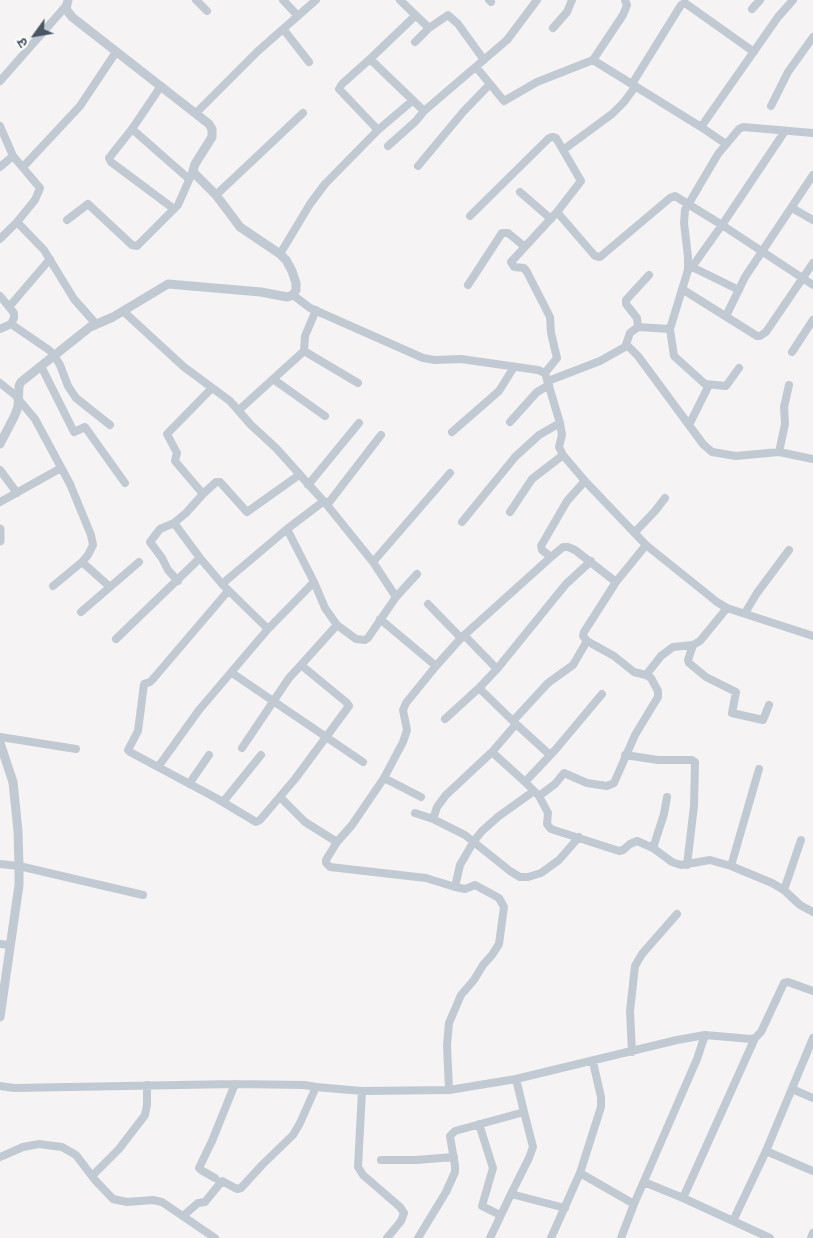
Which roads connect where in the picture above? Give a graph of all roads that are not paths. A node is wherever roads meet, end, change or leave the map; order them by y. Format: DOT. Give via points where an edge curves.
graph roads {
  1 [pos="196,0"];
  2 [pos="283,0"];
  3 [pos="316,0"];
  4 [pos="400,0"];
  5 [pos="537,0"];
  6 [pos="572,0"];
  7 [pos="625,0"];
  8 [pos="760,0"];
  9 [pos="793,0"];
  10 [pos="67,3"];
  11 [pos="752,9"];
  12 [pos="207,11"];
  13 [pos="298,16"];
  14 [pos="415,16"];
  15 [pos="430,28"];
  16 [pos="553,28"];
  17 [pos="284,30"];
  18 [pos="813,37"];
  19 [pos="414,42"];
  20 [pos="116,52"];
  21 [pos="754,52"];
  22 [pos="370,59"];
  23 [pos="484,60"];
  24 [pos="593,60"];
  25 [pos="309,62"];
  26 [pos="476,67"];
  27 [pos="0,81"];
  28 [pos="490,84"];
  29 [pos="633,85"];
  30 [pos="161,86"];
  31 [pos="412,101"];
  32 [pos="771,106"];
  33 [pos="424,111"];
  34 [pos="196,112"];
  35 [pos="304,113"];
  36 [pos="0,126"];
  37 [pos="701,126"];
  38 [pos="132,129"];
  39 [pos="378,130"];
  40 [pos="785,131"];
  41 [pos="813,134"];
  42 [pos="726,144"];
  43 [pos="388,146"];
  44 [pos="563,150"];
  45 [pos="13,156"];
  46 [pos="418,166"];
  47 [pos="0,167"];
  48 [pos="23,168"];
  49 [pos="191,175"];
  50 [pos="813,175"];
  51 [pos="520,192"];
  52 [pos="216,195"];
  53 [pos="688,204"];
  54 [pos="792,208"];
  55 [pos="174,209"];
  56 [pos="554,215"];
  57 [pos="470,216"];
  58 [pos="67,220"];
  59 [pos="813,220"];
  60 [pos="18,222"];
  61 [pos="722,225"];
  62 [pos="0,239"];
  63 [pos="524,246"];
  64 [pos="763,252"];
  65 [pos="280,254"];
  66 [pos="50,259"];
  67 [pos="813,264"];
  68 [pos="690,269"];
  69 [pos="650,275"];
  70 [pos="803,279"];
  71 [pos="468,285"];
  72 [pos="813,285"];
  73 [pos="682,289"];
  74 [pos="739,290"];
  75 [pos="293,295"];
  76 [pos="0,296"];
  77 [pos="9,307"];
  78 [pos="316,310"];
  79 [pos="123,311"];
  80 [pos="726,316"];
  81 [pos="813,320"];
  82 [pos="11,324"];
  83 [pos="96,324"];
  84 [pos="638,327"];
  85 [pos="0,329"];
  86 [pos="670,329"];
  87 [pos="625,347"];
  88 [pos="304,351"];
  89 [pos="792,352"];
  90 [pos="54,355"];
  91 [pos="41,366"];
  92 [pos="514,367"];
  93 [pos="739,368"];
  94 [pos="545,373"];
  95 [pos="273,379"];
  96 [pos="0,383"];
  97 [pos="358,383"];
  98 [pos="549,383"];
  99 [pos="709,385"];
  100 [pos="789,385"];
  101 [pos="212,388"];
  102 [pos="18,399"];
  103 [pos="239,410"];
  104 [pos="325,416"];
  105 [pos="510,422"];
  106 [pos="359,423"];
  107 [pos="560,423"];
  108 [pos="110,425"];
  109 [pos="690,425"];
  110 [pos="452,432"];
  111 [pos="381,435"];
  112 [pos="0,444"];
  113 [pos="779,452"];
  114 [pos="563,455"];
  115 [pos="813,459"];
  116 [pos="61,468"];
  117 [pos="0,470"];
  118 [pos="450,473"];
  119 [pos="299,475"];
  120 [pos="585,481"];
  121 [pos="125,483"];
  122 [pos="308,485"];
  123 [pos="17,493"];
  124 [pos="204,494"];
  125 [pos="664,498"];
  126 [pos="0,502"];
  127 [pos="325,503"];
  128 [pos="510,512"];
  129 [pos="462,522"];
  130 [pos="174,523"];
  131 [pos="0,529"];
  132 [pos="287,529"];
  133 [pos="634,532"];
  134 [pos="0,541"];
  135 [pos="646,545"];
  136 [pos="788,550"];
  137 [pos="551,557"];
  138 [pos="200,558"];
  139 [pos="82,562"];
  140 [pos="139,562"];
  141 [pos="373,562"];
  142 [pos="592,562"];
  143 [pos="417,574"];
  144 [pos="178,581"];
  145 [pos="314,582"];
  146 [pos="616,582"];
  147 [pos="222,584"];
  148 [pos="52,586"];
  149 [pos="110,587"];
  150 [pos="228,591"];
  151 [pos="396,597"];
  152 [pos="428,604"];
  153 [pos="727,608"];
  154 [pos="81,612"];
  155 [pos="745,613"];
  156 [pos="380,619"];
  157 [pos="337,625"];
  158 [pos="268,629"];
  159 [pos="813,636"];
  160 [pos="463,637"];
  161 [pos="116,639"];
  162 [pos="587,641"];
  163 [pos="693,645"];
  164 [pos="301,665"];
  165 [pos="436,666"];
  166 [pos="497,669"];
  167 [pos="232,673"];
  168 [pos="646,675"];
  169 [pos="479,688"];
  170 [pos="602,694"];
  171 [pos="274,702"];
  172 [pos="769,705"];
  173 [pos="446,719"];
  174 [pos="515,722"];
  175 [pos="0,737"];
  176 [pos="326,737"];
  177 [pos="0,743"];
  178 [pos="242,748"];
  179 [pos="76,749"];
  180 [pos="492,752"];
  181 [pos="209,755"];
  182 [pos="261,755"];
  183 [pos="550,755"];
  184 [pos="626,755"];
  185 [pos="2,756"];
  186 [pos="363,762"];
  187 [pos="158,767"];
  188 [pos="760,769"];
  189 [pos="384,778"];
  190 [pos="525,782"];
  191 [pos="189,784"];
  192 [pos="536,793"];
  193 [pos="280,797"];
  194 [pos="421,797"];
  195 [pos="667,798"];
  196 [pos="223,802"];
  197 [pos="415,813"];
  198 [pos="432,819"];
  199 [pos="579,837"];
  200 [pos="801,840"];
  201 [pos="337,842"];
  202 [pos="474,842"];
  203 [pos="653,848"];
  204 [pos="0,864"];
  205 [pos="687,865"];
  206 [pos="19,866"];
  207 [pos="731,866"];
  208 [pos="455,887"];
  209 [pos="784,890"];
  210 [pos="143,895"];
  211 [pos="813,912"];
  212 [pos="677,914"];
  213 [pos="5,944"];
  214 [pos="813,991"];
  215 [pos="0,1017"];
  216 [pos="705,1035"];
  217 [pos="755,1038"];
  218 [pos="813,1038"];
  219 [pos="632,1052"];
  220 [pos="593,1062"];
  221 [pos="516,1079"];
  222 [pos="235,1084"];
  223 [pos="147,1085"];
  224 [pos="0,1086"];
  225 [pos="316,1087"];
  226 [pos="792,1089"];
  227 [pos="362,1090"];
  228 [pos="450,1090"];
  229 [pos="813,1098"];
  230 [pos="524,1112"];
  231 [pos="479,1124"];
  232 [pos="766,1151"];
  233 [pos="0,1157"];
  234 [pos="454,1158"];
  235 [pos="381,1160"];
  236 [pos="813,1171"];
  237 [pos="580,1172"];
  238 [pos="92,1176"];
  239 [pos="215,1178"];
  240 [pos="644,1182"];
  241 [pos="511,1194"];
  242 [pos="682,1198"];
  243 [pos="634,1204"];
  244 [pos="565,1208"];
  245 [pos="500,1215"];
  246 [pos="184,1216"];
  247 [pos="733,1221"];
  248 [pos="813,1233"];
  249 [pos="215,1238"];
  250 [pos="387,1238"];
  251 [pos="418,1238"];
  252 [pos="490,1238"];
  253 [pos="551,1238"];
  254 [pos="622,1238"];
  255 [pos="770,1238"];
  256 [pos="810,1238"];
  1 -- 12 [label="street"];
  2 -- 13 [label="street"];
  3 -- 13 [label="street"];
  4 -- 14 [label="street"];
  5 -- 23 [label="street" via="507,40"];
  6 -- 16 [label="street" via="567,12"];
  7 -- 24 [label="street" via="627,5 623,15"];
  8 -- 11 [label="street"];
  9 -- 21 [label="street"];
  10 -- 20 [label="street" via="72,17"];
  10 -- 27 [label="street"];
  13 -- 17 [label="street"];
  14 -- 15 [label="street"];
  14 -- 22 [label="street"];
  15 -- 19 [label="street"];
  15 -- 23 [label="street" via="445,16 450,16"];
  17 -- 25 [label="street"];
  17 -- 34 [label="street"];
  18 -- 32 [label="street" via="788,72"];
  20 -- 30 [label="street"];
  20 -- 48 [label="street" via="80,106"];
  21 -- 29 [label="street" via="685,3"];
  21 -- 37 [label="street"];
  22 -- 31 [label="street"];
  22 -- 39 [label="street" via="340,89"];
  23 -- 26 [label="street"];
  24 -- 28 [label="street" via="537,82 504,102"];
  24 -- 29 [label="street"];
  26 -- 28 [label="street"];
  26 -- 33 [label="street"];
  28 -- 46 [label="street"];
  29 -- 37 [label="street"];
  29 -- 44 [label="street" via="624,102 612,114"];
  30 -- 34 [label="street"];
  30 -- 38 [label="street"];
  31 -- 33 [label="street"];
  31 -- 39 [label="street"];
  33 -- 43 [label="street"];
  34 -- 49 [label="street" via="209,124 213,133"];
  35 -- 52 [label="street"];
  36 -- 45 [label="street"];
  37 -- 42 [label="street"];
  38 -- 49 [label="street"];
  38 -- 55 [label="street" via="110,155 110,160"];
  39 -- 65 [label="street" via="321,189"];
  40 -- 41 [label="street"];
  40 -- 42 [label="street" via="743,127"];
  40 -- 61 [label="street"];
  42 -- 53 [label="street"];
  44 -- 56 [label="street" via="581,181"];
  44 -- 57 [label="street" via="556,138 549,138"];
  45 -- 47 [label="street"];
  45 -- 48 [label="street"];
  48 -- 60 [label="street" via="40,188"];
  49 -- 52 [label="street"];
  49 -- 55 [label="street"];
  50 -- 54 [label="street"];
  51 -- 56 [label="street"];
  52 -- 65 [label="street" via="240,227"];
  53 -- 56 [label="street" via="675,196 670,198 600,257 595,256"];
  53 -- 61 [label="street"];
  53 -- 68 [label="street" via="684,216"];
  54 -- 59 [label="street"];
  54 -- 64 [label="street"];
  55 -- 58 [label="street" via="136,246 88,204"];
  56 -- 63 [label="street"];
  60 -- 62 [label="street"];
  60 -- 66 [label="street"];
  61 -- 64 [label="street"];
  61 -- 68 [label="street"];
  63 -- 71 [label="street" via="508,233 502,234"];
  63 -- 94 [label="street" via="511,262 525,270 549,314 557,354"];
  64 -- 70 [label="street"];
  64 -- 74 [label="street"];
  65 -- 75 [label="street" via="296,283"];
  66 -- 77 [label="street"];
  66 -- 83 [label="street" via="74,299"];
  67 -- 70 [label="street"];
  68 -- 73 [label="street"];
  68 -- 74 [label="street"];
  69 -- 84 [label="street" via="626,300 637,318"];
  70 -- 72 [label="street"];
  70 -- 80 [label="street" via="763,334 757,336"];
  73 -- 80 [label="street"];
  73 -- 86 [label="street"];
  74 -- 80 [label="street"];
  75 -- 78 [label="street"];
  75 -- 79 [label="street" via="280,297 261,292 168,284"];
  76 -- 77 [label="street"];
  77 -- 82 [label="street" via="14,315"];
  78 -- 88 [label="street" via="307,330"];
  78 -- 92 [label="street" via="423,358 461,359"];
  79 -- 83 [label="street"];
  79 -- 101 [label="street"];
  81 -- 89 [label="street"];
  82 -- 85 [label="street"];
  82 -- 90 [label="street"];
  83 -- 90 [label="street"];
  84 -- 86 [label="street"];
  84 -- 87 [label="street" via="630,333"];
  86 -- 99 [label="street" via="674,356"];
  87 -- 98 [label="street"];
  87 -- 109 [label="street" via="638,356"];
  88 -- 95 [label="street"];
  88 -- 97 [label="street"];
  90 -- 91 [label="street"];
  90 -- 108 [label="street" via="76,398"];
  91 -- 102 [label="street" via="21,382"];
  91 -- 121 [label="street" via="74,432 85,427"];
  92 -- 94 [label="street"];
  92 -- 110 [label="street" via="499,391"];
  93 -- 99 [label="street" via="726,386"];
  94 -- 98 [label="street"];
  95 -- 103 [label="street"];
  95 -- 104 [label="street"];
  96 -- 102 [label="street"];
  98 -- 105 [label="street"];
  98 -- 107 [label="street"];
  99 -- 109 [label="street"];
  100 -- 113 [label="street"];
  101 -- 103 [label="street"];
  101 -- 124 [label="street" via="167,434 177,453 175,461"];
  102 -- 112 [label="street" via="12,425"];
  102 -- 116 [label="street" via="35,419"];
  103 -- 119 [label="street"];
  106 -- 122 [label="street"];
  107 -- 114 [label="street" via="559,447"];
  107 -- 129 [label="street" via="539,435 515,456"];
  109 -- 113 [label="street" via="712,452 736,456"];
  111 -- 127 [label="street"];
  113 -- 115 [label="street"];
  114 -- 120 [label="street"];
  114 -- 128 [label="street" via="532,479"];
  116 -- 123 [label="street"];
  116 -- 139 [label="street" via="91,535 93,545"];
  117 -- 123 [label="street"];
  118 -- 141 [label="street"];
  119 -- 122 [label="street"];
  119 -- 124 [label="street" via="247,512 220,482"];
  120 -- 133 [label="street"];
  120 -- 137 [label="street" via="567,501 541,546"];
  122 -- 127 [label="street"];
  123 -- 126 [label="street"];
  124 -- 130 [label="street"];
  125 -- 133 [label="street"];
  127 -- 132 [label="street"];
  127 -- 141 [label="street"];
  130 -- 138 [label="street"];
  130 -- 144 [label="street" via="160,529 150,542"];
  131 -- 134 [label="street"];
  132 -- 145 [label="street"];
  132 -- 147 [label="street"];
  133 -- 135 [label="street"];
  135 -- 146 [label="street"];
  135 -- 153 [label="street"];
  136 -- 155 [label="street"];
  137 -- 142 [label="street" via="568,547"];
  137 -- 160 [label="street"];
  138 -- 144 [label="street"];
  138 -- 147 [label="street"];
  139 -- 148 [label="street"];
  139 -- 149 [label="street"];
  140 -- 149 [label="street"];
  141 -- 151 [label="street"];
  142 -- 146 [label="street"];
  142 -- 166 [label="street" via="566,584"];
  143 -- 151 [label="street"];
  144 -- 161 [label="street"];
  145 -- 157 [label="street" via="325,608"];
  145 -- 158 [label="street"];
  146 -- 162 [label="street" via="584,632"];
  147 -- 150 [label="street"];
  149 -- 154 [label="street"];
  150 -- 158 [label="street"];
  150 -- 187 [label="street" via="151,682 144,684 138,733 128,750"];
  151 -- 156 [label="street"];
  152 -- 160 [label="street"];
  153 -- 155 [label="street"];
  153 -- 163 [label="street" via="704,637"];
  155 -- 159 [label="street"];
  156 -- 157 [label="street" via="368,638 361,641"];
  156 -- 165 [label="street"];
  157 -- 164 [label="street"];
  158 -- 167 [label="street"];
  160 -- 165 [label="street"];
  160 -- 166 [label="street"];
  162 -- 168 [label="street" via="634,672"];
  162 -- 174 [label="street" via="573,665 548,683"];
  163 -- 168 [label="street" via="672,647"];
  163 -- 172 [label="street" via="689,663 706,677 736,692 732,713 763,720"];
  164 -- 171 [label="street"];
  164 -- 176 [label="street" via="349,706"];
  165 -- 189 [label="street" via="404,706 406,734"];
  166 -- 169 [label="street"];
  167 -- 171 [label="street"];
  167 -- 187 [label="street"];
  168 -- 184 [label="street" via="659,694"];
  169 -- 173 [label="street"];
  169 -- 174 [label="street"];
  170 -- 183 [label="street"];
  171 -- 176 [label="street"];
  171 -- 178 [label="street"];
  174 -- 180 [label="street"];
  174 -- 183 [label="street"];
  175 -- 179 [label="street"];
  176 -- 186 [label="street"];
  176 -- 193 [label="street"];
  177 -- 185 [label="street"];
  180 -- 190 [label="street"];
  180 -- 198 [label="street" via="446,795"];
  181 -- 191 [label="street"];
  182 -- 196 [label="street"];
  183 -- 190 [label="street"];
  184 -- 192 [label="street" via="612,784 587,783 564,773 555,784"];
  184 -- 205 [label="street" via="695,762"];
  185 -- 206 [label="street" via="13,782"];
  187 -- 191 [label="street"];
  188 -- 207 [label="street"];
  189 -- 194 [label="street"];
  189 -- 201 [label="street"];
  190 -- 192 [label="street"];
  191 -- 196 [label="street"];
  192 -- 199 [label="street" via="548,814 548,826"];
  192 -- 202 [label="street" via="499,816"];
  193 -- 196 [label="street" via="256,822"];
  193 -- 201 [label="street" via="305,822"];
  195 -- 203 [label="street"];
  197 -- 198 [label="street"];
  198 -- 202 [label="street"];
  199 -- 202 [label="street" via="559,860 541,873 528,877 514,874"];
  199 -- 203 [label="street" via="619,851 637,841"];
  200 -- 209 [label="street"];
  201 -- 208 [label="street" via="326,860 330,867 426,878"];
  202 -- 208 [label="street" via="460,865"];
  203 -- 205 [label="street" via="672,862"];
  204 -- 206 [label="street"];
  205 -- 207 [label="street" via="710,860"];
  206 -- 210 [label="street"];
  206 -- 213 [label="street" via="19,885"];
  207 -- 209 [label="street"];
  208 -- 228 [label="street" via="465,889 475,885 499,898 504,907 499,944 461,995 449,1023"];
  209 -- 211 [label="street"];
  212 -- 219 [label="street" via="638,959 633,973"];
  213 -- 215 [label="street"];
  214 -- 217 [label="street" via="784,983 765,1025"];
  216 -- 217 [label="street" via="746,1040"];
  216 -- 219 [label="street"];
  216 -- 240 [label="street"];
  217 -- 242 [label="street"];
  218 -- 226 [label="street"];
  219 -- 220 [label="street"];
  220 -- 221 [label="street"];
  220 -- 237 [label="street" via="601,1107"];
  221 -- 228 [label="street"];
  221 -- 230 [label="street"];
  222 -- 223 [label="street"];
  222 -- 225 [label="street"];
  222 -- 239 [label="street" via="199,1168"];
  223 -- 224 [label="street"];
  223 -- 238 [label="street" via="145,1116"];
  225 -- 227 [label="street"];
  225 -- 246 [label="street" via="292,1135 241,1188 222,1181 205,1202 198,1203"];
  226 -- 229 [label="street"];
  226 -- 232 [label="street"];
  227 -- 228 [label="street"];
  227 -- 250 [label="street" via="358,1167 404,1213"];
  230 -- 231 [label="street"];
  230 -- 241 [label="street" via="533,1147"];
  231 -- 234 [label="street" via="452,1133"];
  231 -- 245 [label="street" via="493,1168 482,1206"];
  232 -- 236 [label="street"];
  232 -- 247 [label="street"];
  233 -- 238 [label="street" via="23,1147 55,1145 76,1155"];
  234 -- 235 [label="street"];
  234 -- 251 [label="street" via="453,1177"];
  237 -- 243 [label="street"];
  237 -- 244 [label="street"];
  238 -- 246 [label="street" via="113,1199 127,1202 154,1200"];
  240 -- 242 [label="street"];
  240 -- 243 [label="street"];
  241 -- 244 [label="street"];
  241 -- 245 [label="street"];
  242 -- 247 [label="street"];
  243 -- 254 [label="street"];
  244 -- 253 [label="street"];
  245 -- 252 [label="street"];
  246 -- 249 [label="street"];
  247 -- 255 [label="street"];
  248 -- 256 [label="street"];
}
